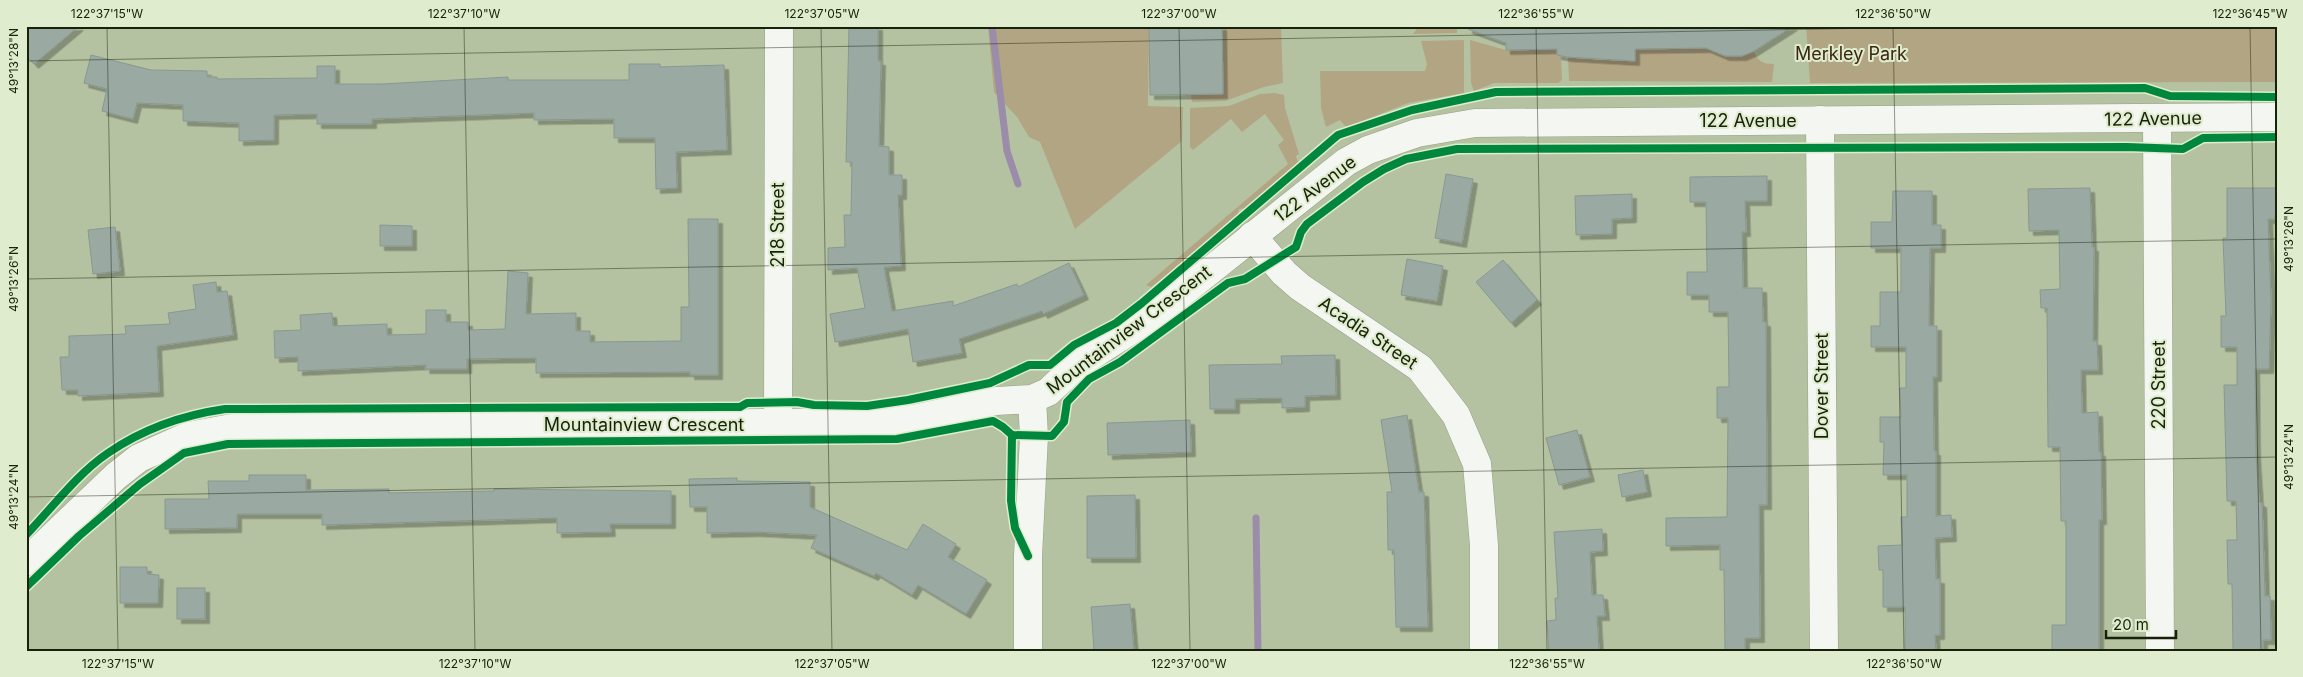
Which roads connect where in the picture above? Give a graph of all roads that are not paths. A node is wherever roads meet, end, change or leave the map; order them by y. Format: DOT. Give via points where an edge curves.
graph roads {
  1 [pos="779,26"];
  2 [pos="2277,117"];
  3 [pos="2158,119"];
  4 [pos="1820,120"];
  5 [pos="1252,236"];
  6 [pos="1032,399"];
  7 [pos="778,424"];
  8 [pos="26,562"];
  9 [pos="1028,651"];
  10 [pos="1484,651"];
  11 [pos="1824,651"];
  12 [pos="2160,651"];
  1 -- 7 [label="street, 218 Street"];
  2 -- 3 [label="street, 122 Avenue"];
  3 -- 4 [label="street, 122 Avenue"];
  3 -- 12 [label="street, 220 Street"];
  4 -- 5 [label="street, 122 Avenue" via="1475,122 1445,126 1392,140 1346,162"];
  4 -- 11 [label="street, Dover Street"];
  5 -- 6 [label="street, Mountainview Crescent" via="1153,316 1077,365 1054,388"];
  5 -- 10 [label="street, Acadia Street" via="1300,287 1420,368 1456,415 1477,464 1484,545"];
  6 -- 7 [label="street, Mountainview Crescent" via="996,401 900,421"];
  6 -- 9 [label="street" via="1034,436 1028,556"];
  7 -- 8 [label="street, Mountainview Crescent" via="247,427 213,430 188,436 139,458"];
}
